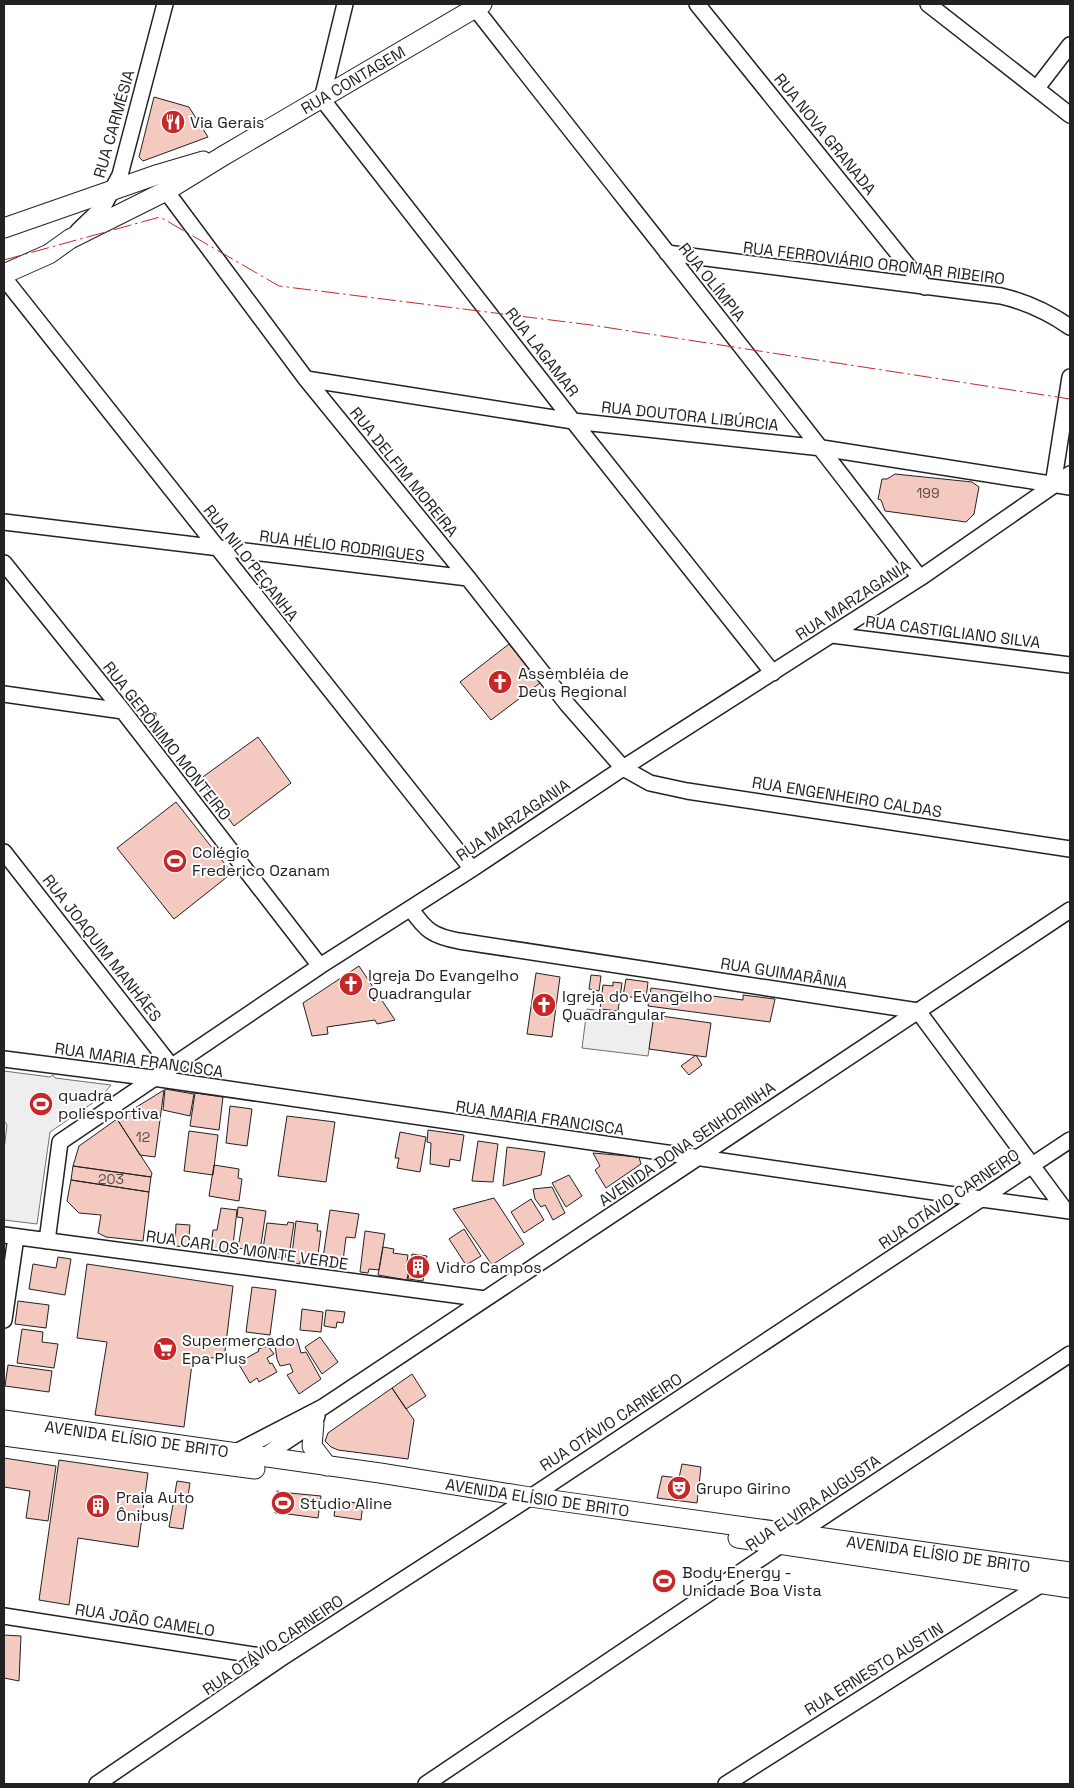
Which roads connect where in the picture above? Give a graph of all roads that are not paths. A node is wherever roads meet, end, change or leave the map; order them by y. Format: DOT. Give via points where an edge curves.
graph roads {
  1 [pos="165,4"];
  2 [pos="345,4"];
  3 [pos="696,4"];
  4 [pos="928,4"];
  5 [pos="479,6"];
  6 [pos="1070,45"];
  7 [pos="1037,88"];
  8 [pos="322,99"];
  9 [pos="1070,116"];
  10 [pos="223,156"];
  11 [pos="112,190"];
  12 [pos="166,192"];
  13 [pos="4,228"];
  14 [pos="70,239"];
  15 [pos="667,253"];
  16 [pos="4,274"];
  17 [pos="4,278"];
  18 [pos="926,287"];
  19 [pos="1070,327"];
  20 [pos="1070,377"];
  21 [pos="306,379"];
  22 [pos="573,421"];
  23 [pos="822,448"];
  24 [pos="1070,474"];
  25 [pos="1053,485"];
  26 [pos="1070,488"];
  27 [pos="4,522"];
  28 [pos="217,548"];
  29 [pos="4,563"];
  30 [pos="468,578"];
  31 [pos="920,578"];
  32 [pos="832,635"];
  33 [pos="1070,665"];
  34 [pos="773,673"];
  35 [pos="4,694"];
  36 [pos="123,712"];
  37 [pos="623,768"];
  38 [pos="1070,849"];
  39 [pos="4,852"];
  40 [pos="472,869"];
  41 [pos="411,909"];
  42 [pos="1070,910"];
  43 [pos="320,966"];
  44 [pos="918,1011"];
  45 [pos="4,1059"];
  46 [pos="172,1067"];
  47 [pos="153,1078"];
  48 [pos="1070,1140"];
  49 [pos="697,1158"];
  50 [pos="1032,1166"];
  51 [pos="982,1199"];
  52 [pos="1068,1210"];
  53 [pos="10,1236"];
  54 [pos="47,1241"];
  55 [pos="485,1299"];
  56 [pos="4,1320"];
  57 [pos="1070,1354"];
  58 [pos="323,1406"];
  59 [pos="4,1420"];
  60 [pos="314,1423"];
  61 [pos="4,1436"];
  62 [pos="234,1453"];
  63 [pos="254,1462"];
  64 [pos="327,1466"];
  65 [pos="524,1501"];
  66 [pos="789,1539"];
  67 [pos="1069,1575"];
  68 [pos="1042,1584"];
  69 [pos="4,1616"];
  70 [pos="280,1659"];
  71 [pos="97,1784"];
  72 [pos="426,1784"];
  73 [pos="726,1784"];
  1 -- 11 [label="street, RUA CARMÉSIA" via="120,175"];
  2 -- 8 [label="street"];
  3 -- 18 [label="street, RUA NOVA GRANADA"];
  4 -- 7 [label="street"];
  5 -- 8 [label="street, RUA CONTAGEM"];
  5 -- 15 [label="street, RUA OLÍMPIA"];
  6 -- 7 [label="street"];
  7 -- 9 [label="street"];
  8 -- 10 [label="street, RUA CONTAGEM"];
  8 -- 22 [label="street, RUA LAGAMAR"];
  10 -- 11 [label="street, RUA CONTAGEM"];
  10 -- 12 [label="street, RUA CONTAGEM"];
  11 -- 13 [label="street, RUA CONTAGEM"];
  11 -- 14 [label="street, RUA CARMÉSIA" via="103,207"];
  12 -- 14 [label="street, RUA CONTAGEM"];
  12 -- 21 [label="street, RUA DELFIM MOREIRA"];
  14 -- 16 [label="street, RUA CONTAGEM" via="49,254"];
  15 -- 18 [label="street, RUA FERROVIÁRIO OROMAR RIBEIRO"];
  15 -- 23 [label="street, RUA OLÍMPIA"];
  17 -- 28 [label="street, RUA NILO PEÇANHA"];
  18 -- 19 [label="street, RUA FERROVIÁRIO OROMAR RIBEIRO" via="1022,301 1048,312"];
  20 -- 25 [label="street"];
  21 -- 22 [label="street, RUA DOUTORA LIBÚRCIA"];
  21 -- 30 [label="street, RUA DELFIM MOREIRA"];
  22 -- 23 [label="street, RUA DOUTORA LIBÚRCIA"];
  22 -- 34 [label="street, RUA LAGAMAR"];
  23 -- 25 [label="street, RUA DOUTORA LIBÚRCIA"];
  23 -- 31 [label="street, RUA OLÍMPIA"];
  24 -- 25 [label="street, RUA MARZAGANIA"];
  25 -- 26 [label="street, RUA DOUTORA LIBÚRCIA"];
  25 -- 31 [label="street, RUA MARZAGANIA"];
  27 -- 28 [label="street, RUA HÉLIO RODRIGUES"];
  28 -- 30 [label="street, RUA HÉLIO RODRIGUES"];
  28 -- 40 [label="street, RUA NILO PEÇANHA"];
  29 -- 36 [label="street, RUA GERÔNIMO MONTEIRO"];
  30 -- 37 [label="street, RUA DELFIM MOREIRA" via="567,704"];
  31 -- 32 [label="street, RUA MARZAGANIA"];
  32 -- 33 [label="street, RUA CASTIGLIANO SILVA"];
  32 -- 34 [label="street, RUA MARZAGANIA"];
  34 -- 37 [label="street, RUA MARZAGANIA"];
  35 -- 36 [label="street"];
  36 -- 43 [label="street, RUA GERÔNIMO MONTEIRO"];
  37 -- 38 [label="street, RUA ENGENHEIRO CALDAS" via="650,784"];
  37 -- 40 [label="street, RUA MARZAGANIA"];
  39 -- 46 [label="street, RUA JOAQUIM MANHÃES"];
  40 -- 41 [label="street, RUA MARZAGANIA"];
  41 -- 43 [label="street, RUA MARZAGANIA"];
  41 -- 44 [label="street, RUA GUIMARÂNIA" via="432,933 459,941"];
  42 -- 44 [label="street, AVENIDA DONA SENHORINHA"];
  43 -- 46 [label="street, RUA MARZAGANIA"];
  44 -- 49 [label="street, AVENIDA DONA SENHORINHA"];
  44 -- 50 [label="street"];
  45 -- 47 [label="street, RUA MARIA FRANCISCA"];
  46 -- 47 [label="street, RUA MARZAGANIA"];
  47 -- 49 [label="street, RUA MARIA FRANCISCA"];
  47 -- 54 [label="street, RUA MARZAGANIA" via="60,1142"];
  48 -- 50 [label="street, RUA OTÁVIO CARNEIRO"];
  49 -- 51 [label="street, RUA MARIA FRANCISCA"];
  49 -- 55 [label="street, AVENIDA DONA SENHORINHA"];
  50 -- 51 [label="street, RUA OTÁVIO CARNEIRO"];
  50 -- 52 [label="street"];
  51 -- 52 [label="street, RUA MARIA FRANCISCA"];
  51 -- 65 [label="street, RUA OTÁVIO CARNEIRO"];
  53 -- 54 [label="street, RUA CARLOS MONTE VERDE"];
  53 -- 56 [label="street"];
  54 -- 55 [label="street, RUA CARLOS MONTE VERDE"];
  55 -- 58 [label="street, AVENIDA DONA SENHORINHA"];
  57 -- 66 [label="street, RUA ELVIRA AUGUSTA"];
  58 -- 60 [label="street, AVENIDA DONA SENHORINHA"];
  58 -- 62 [label="street, AVENIDA DONA SENHORINHA"];
  59 -- 62 [label="street, AVENIDA ELÍSIO DE BRITO"];
  60 -- 63 [label="street"];
  60 -- 64 [label="street" via="312,1446"];
  61 -- 63 [label="street, AVENIDA ELÍSIO DE BRITO"];
  62 -- 63 [label="street, AVENIDA ELÍSIO DE BRITO"];
  63 -- 64 [label="street, AVENIDA ELÍSIO DE BRITO"];
  63 -- 65 [label="street, AVENIDA ELÍSIO DE BRITO" via="376,1484"];
  64 -- 65 [label="street, AVENIDA ELÍSIO DE BRITO"];
  65 -- 66 [label="street, AVENIDA ELÍSIO DE BRITO"];
  65 -- 70 [label="street, RUA OTÁVIO CARNEIRO"];
  66 -- 67 [label="street, AVENIDA ELÍSIO DE BRITO"];
  66 -- 68 [label="street, AVENIDA ELÍSIO DE BRITO"];
  66 -- 72 [label="street, RUA ELVIRA AUGUSTA"];
  67 -- 68 [label="street, AVENIDA ELÍSIO DE BRITO"];
  68 -- 73 [label="street, RUA ERNESTO AUSTIN"];
  69 -- 70 [label="street, RUA JOÃO CAMELO"];
  70 -- 71 [label="street, RUA OTÁVIO CARNEIRO"];
}
